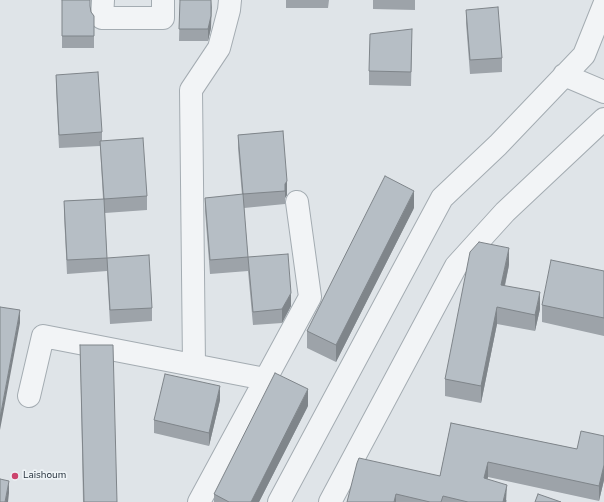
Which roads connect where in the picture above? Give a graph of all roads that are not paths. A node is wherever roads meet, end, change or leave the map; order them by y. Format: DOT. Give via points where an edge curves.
graph roads {
  1 [pos="103,0"];
  2 [pos="163,0"];
  3 [pos="230,0"];
  4 [pos="604,5"];
  5 [pos="564,75"];
  6 [pos="604,92"];
  7 [pos="604,118"];
  8 [pos="297,202"];
  9 [pos="194,365"];
  10 [pos="265,379"];
  11 [pos="29,396"];
  12 [pos="199,502"];
  13 [pos="279,502"];
  14 [pos="330,502"];
  1 -- 2 [label="street" via="102,18 163,18"];
  3 -- 9 [label="street" via="219,48 191,90"];
  4 -- 5 [label="street" via="584,55"];
  5 -- 6 [label="street"];
  5 -- 13 [label="street" via="442,198"];
  7 -- 14 [label="street" via="505,212 456,266"];
  8 -- 10 [label="street" via="310,297"];
  9 -- 10 [label="street"];
  9 -- 11 [label="street" via="43,336"];
  10 -- 12 [label="street"];
}
